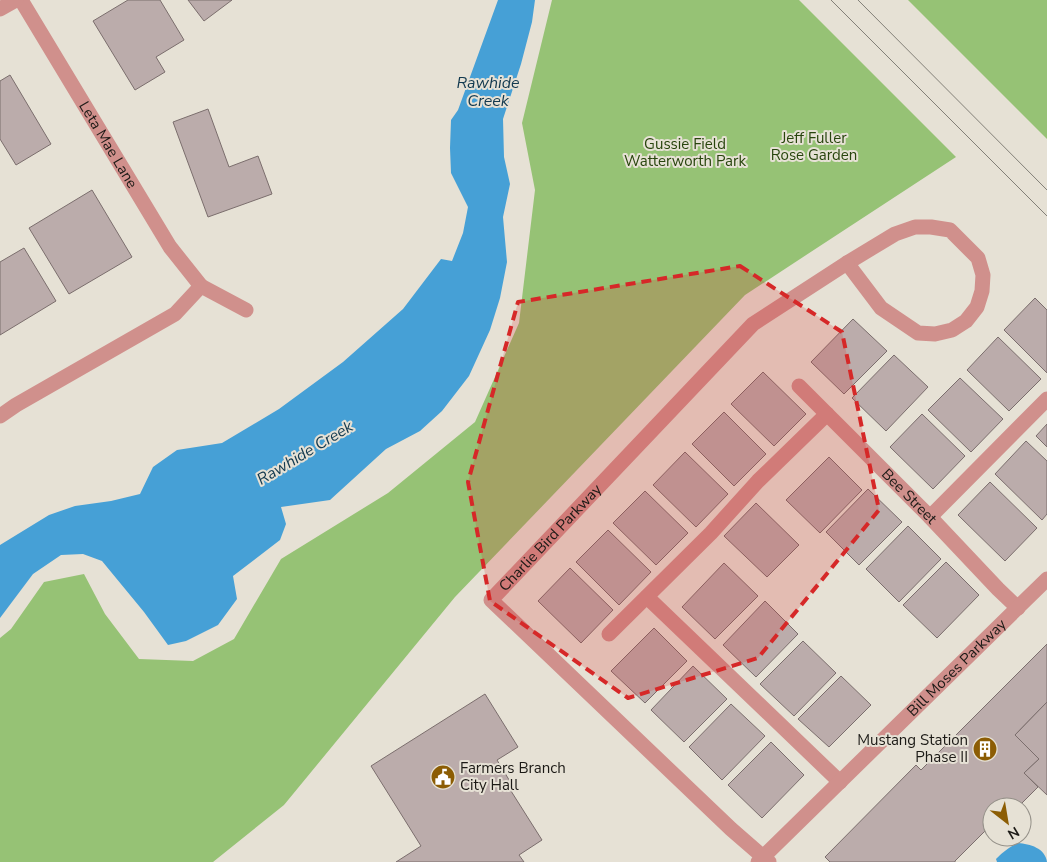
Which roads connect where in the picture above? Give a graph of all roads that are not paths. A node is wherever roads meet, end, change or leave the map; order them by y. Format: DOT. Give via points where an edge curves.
graph roads {
  1 [pos="16,0"];
  2 [pos="21,0"];
  3 [pos="0,9"];
  4 [pos="847,262"];
  5 [pos="200,286"];
  6 [pos="246,310"];
  7 [pos="799,386"];
  8 [pos="1047,399"];
  9 [pos="827,414"];
  10 [pos="0,416"];
  11 [pos="930,516"];
  12 [pos="1047,580"];
  13 [pos="647,597"];
  14 [pos="1018,608"];
  15 [pos="608,634"];
  16 [pos="840,782"];
  17 [pos="763,860"];
  1 -- 3 [label="street"];
  2 -- 5 [label="street, Leta Mae Lane" via="170,247"];
  4 -- 4 [label="street" via="915,226 950,230 978,258 983,275 982,291 977,307 966,321 952,330 936,334 918,333 882,308"];
  4 -- 17 [label="street, Charlie Bird Parkway" via="753,324 491,600"];
  5 -- 6 [label="street, Leta Mae Lane"];
  5 -- 10 [label="street" via="175,314"];
  7 -- 9 [label="street, Bee Street"];
  8 -- 11 [label="street"];
  9 -- 11 [label="street, Bee Street"];
  9 -- 13 [label="street"];
  11 -- 14 [label="street, Bee Street"];
  12 -- 14 [label="street, Bill Moses Parkway"];
  13 -- 15 [label="street"];
  13 -- 16 [label="street"];
  14 -- 16 [label="street, Bill Moses Parkway"];
  16 -- 17 [label="street, Bill Moses Parkway"];
}
